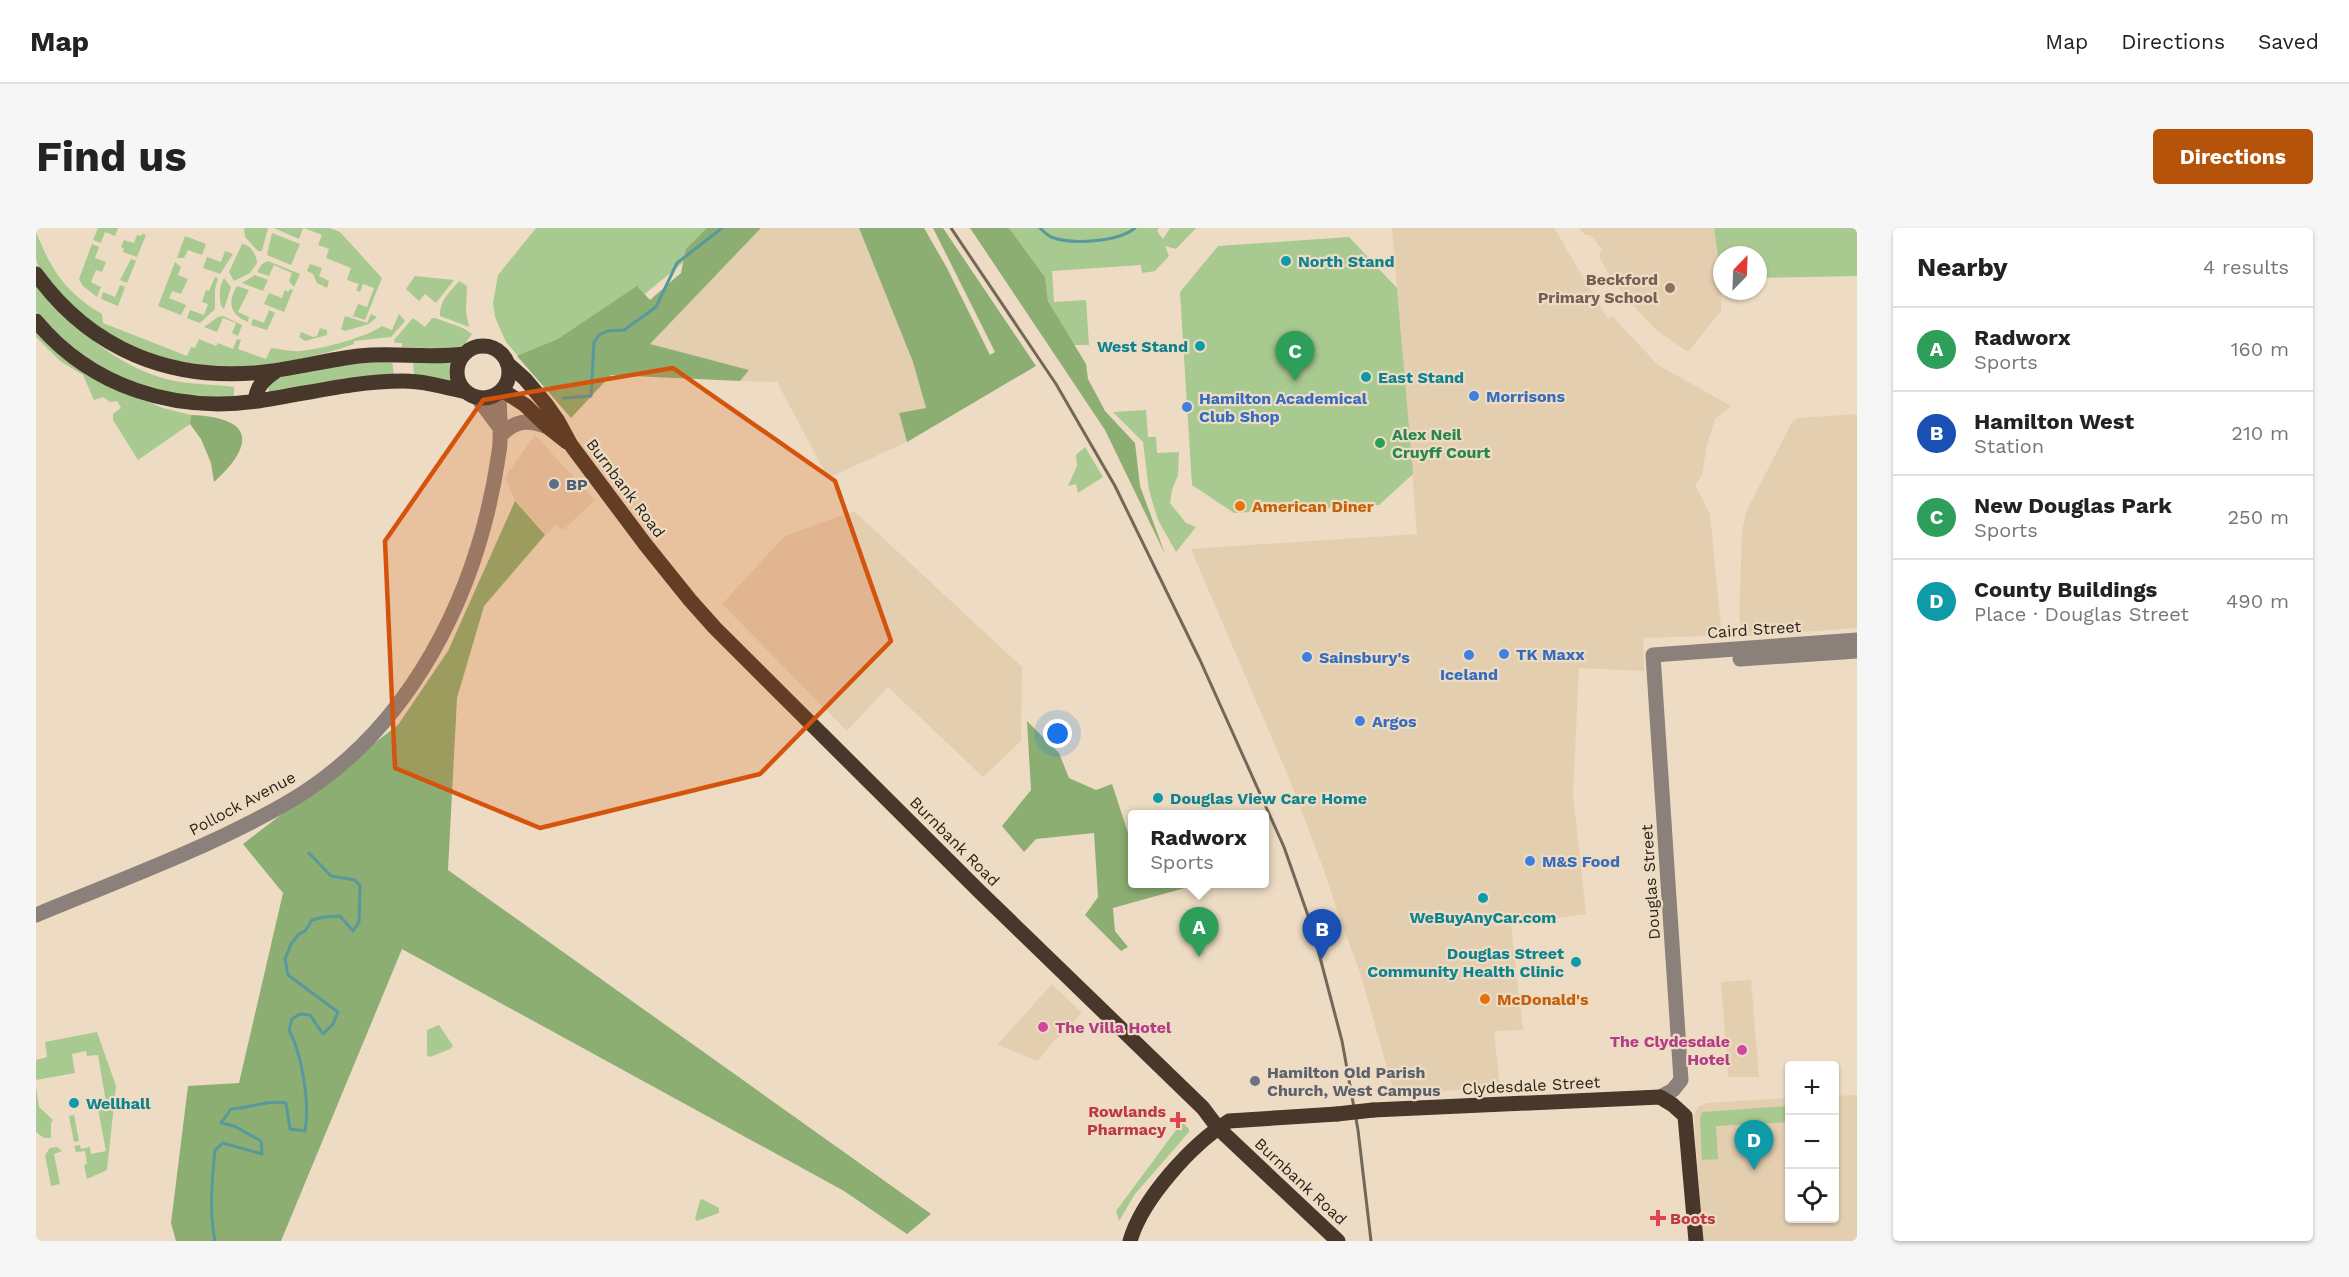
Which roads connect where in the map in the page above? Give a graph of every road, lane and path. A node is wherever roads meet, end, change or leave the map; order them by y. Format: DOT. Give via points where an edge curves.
graph roads {
  1 [pos="36,274"];
  2 [pos="36,321"];
  3 [pos="464,354"];
  4 [pos="507,363"];
  5 [pos="278,369"];
  6 [pos="233,374"];
  7 [pos="500,392"];
  8 [pos="472,395"];
  9 [pos="255,401"];
  10 [pos="548,427"];
  11 [pos="500,432"];
  12 [pos="571,445"];
  13 [pos="1857,640"];
  14 [pos="1857,651"];
  15 [pos="1653,660"];
  16 [pos="36,915"];
  17 [pos="1660,1096"];
  18 [pos="1203,1108"];
  19 [pos="1264,1119"];
  20 [pos="1218,1128"];
  21 [pos="1130,1241"];
  22 [pos="1338,1241"];
  23 [pos="1696,1241"];
  1 -- 6 [label="main road" via="69,313 122,350 167,367"];
  2 -- 9 [label="main road" via="81,362 142,393 202,404"];
  3 -- 4 [label="main road" via="477,347 489,347"];
  3 -- 5 [label="main road" via="359,356"];
  3 -- 8 [label="main road" via="457,373 459,383"];
  4 -- 7 [label="main road" via="508,377"];
  4 -- 12 [label="main road, Burnbank Road" via="546,404"];
  5 -- 6 [label="main road"];
  5 -- 9 [label="main road" via="260,383"];
  6 -- 9 [label="main road"];
  7 -- 8 [label="main road" via="488,398"];
  7 -- 10 [label="main road, Burnbank Road" via="525,405"];
  7 -- 11 [label="street, Pollock Avenue"];
  8 -- 9 [label="main road" via="410,381 376,382"];
  8 -- 11 [label="street"];
  10 -- 11 [label="street" via="522,421"];
  10 -- 12 [label="main road, Burnbank Road"];
  11 -- 16 [label="street, Pollock Avenue" via="484,522 460,597 406,696 365,741 329,774 286,803 206,844"];
  12 -- 18 [label="main road, Burnbank Road" via="715,628"];
  13 -- 15 [label="street, Caird Street"];
  14 -- 15 [label="street, Caird Street"];
  15 -- 17 [label="street, Douglas Street" via="1681,1080"];
  17 -- 19 [label="main road, Clydesdale Street, bridge"];
  17 -- 23 [label="main road" via="1685,1116"];
  18 -- 19 [label="main road, Clydesdale Street"];
  18 -- 20 [label="main road, Burnbank Road"];
  19 -- 20 [label="main road, Clydesdale Street" via="1229,1121"];
  20 -- 21 [label="main road" via="1149,1200"];
  20 -- 22 [label="main road, Burnbank Road"];
}
